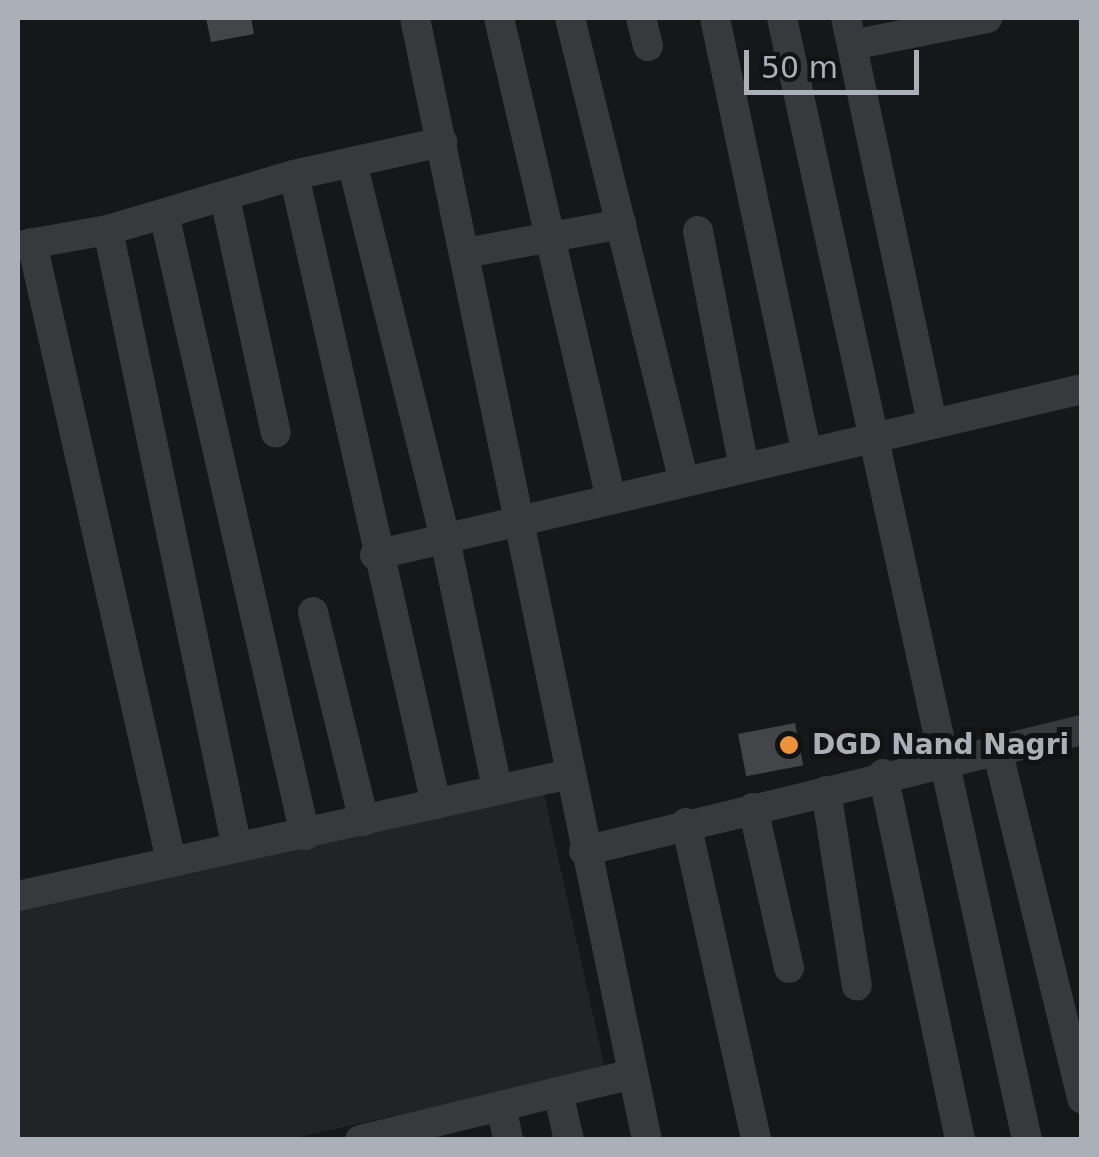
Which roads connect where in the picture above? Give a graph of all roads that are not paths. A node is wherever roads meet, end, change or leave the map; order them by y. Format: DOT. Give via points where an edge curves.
graph roads {
  1 [pos="416,18"];
  2 [pos="499,18"];
  3 [pos="570,18"];
  4 [pos="715,18"];
  5 [pos="782,18"];
  6 [pos="986,18"];
  7 [pos="849,31"];
  8 [pos="442,142"];
  9 [pos="352,162"];
  10 [pos="294,176"];
  11 [pos="226,198"];
  12 [pos="164,214"];
  13 [pos="621,224"];
  14 [pos="108,230"];
  15 [pos="698,230"];
  16 [pos="552,238"];
  17 [pos="24,245"];
  18 [pos="465,252"];
  19 [pos="1082,389"];
  20 [pos="932,424"];
  21 [pos="276,433"];
  22 [pos="874,437"];
  23 [pos="807,453"];
  24 [pos="744,468"];
  25 [pos="684,482"];
  26 [pos="612,499"];
  27 [pos="521,520"];
  28 [pos="445,539"];
  29 [pos="375,555"];
  30 [pos="312,612"];
  31 [pos="1082,730"];
  32 [pos="998,749"];
  33 [pos="944,761"];
  34 [pos="570,774"];
  35 [pos="883,774"];
  36 [pos="497,788"];
  37 [pos="826,791"];
  38 [pos="436,804"];
  39 [pos="753,808"];
  40 [pos="364,821"];
  41 [pos="686,823"];
  42 [pos="305,835"];
  43 [pos="236,848"];
  44 [pos="584,851"];
  45 [pos="170,861"];
  46 [pos="18,896"];
  47 [pos="789,968"];
  48 [pos="857,986"];
  49 [pos="632,1074"];
  50 [pos="558,1092"];
  51 [pos="1082,1099"];
  52 [pos="501,1106"];
  53 [pos="431,1131"];
  54 [pos="368,1138"];
  55 [pos="508,1140"];
  56 [pos="570,1140"];
  57 [pos="647,1140"];
  58 [pos="756,1140"];
  59 [pos="960,1140"];
  60 [pos="1026,1140"];
  1 -- 8 [label="street"];
  2 -- 16 [label="street"];
  3 -- 13 [label="street"];
  4 -- 23 [label="street"];
  5 -- 22 [label="street"];
  6 -- 7 [label="street"];
  7 -- 20 [label="street"];
  8 -- 9 [label="street"];
  8 -- 18 [label="street"];
  9 -- 10 [label="street"];
  9 -- 28 [label="street"];
  10 -- 11 [label="street"];
  10 -- 29 [label="street"];
  11 -- 12 [label="street"];
  11 -- 21 [label="street"];
  12 -- 14 [label="street"];
  12 -- 42 [label="street"];
  13 -- 16 [label="street"];
  13 -- 25 [label="street"];
  14 -- 17 [label="street"];
  14 -- 43 [label="street"];
  15 -- 24 [label="street"];
  16 -- 18 [label="street"];
  16 -- 26 [label="street"];
  17 -- 45 [label="street"];
  18 -- 27 [label="street"];
  19 -- 20 [label="street"];
  20 -- 22 [label="street"];
  22 -- 23 [label="street"];
  22 -- 33 [label="street"];
  23 -- 24 [label="street"];
  24 -- 25 [label="street"];
  25 -- 26 [label="street"];
  26 -- 27 [label="street"];
  27 -- 28 [label="street"];
  27 -- 34 [label="street"];
  28 -- 29 [label="street"];
  28 -- 36 [label="street"];
  29 -- 38 [label="street"];
  30 -- 40 [label="street"];
  31 -- 32 [label="street"];
  32 -- 33 [label="street"];
  32 -- 51 [label="street"];
  33 -- 35 [label="street"];
  33 -- 60 [label="street"];
  34 -- 36 [label="street"];
  34 -- 44 [label="street"];
  35 -- 37 [label="street"];
  35 -- 59 [label="street"];
  36 -- 38 [label="street"];
  37 -- 39 [label="street"];
  37 -- 48 [label="street"];
  38 -- 40 [label="street"];
  39 -- 41 [label="street"];
  39 -- 47 [label="street"];
  40 -- 42 [label="street"];
  41 -- 44 [label="street"];
  41 -- 58 [label="street"];
  42 -- 43 [label="street"];
  43 -- 45 [label="street"];
  44 -- 49 [label="street"];
  45 -- 46 [label="street"];
  49 -- 50 [label="street"];
  49 -- 57 [label="street"];
  50 -- 52 [label="street"];
  50 -- 56 [label="street"];
  52 -- 53 [label="street"];
  52 -- 55 [label="street"];
  53 -- 54 [label="street"];
}
